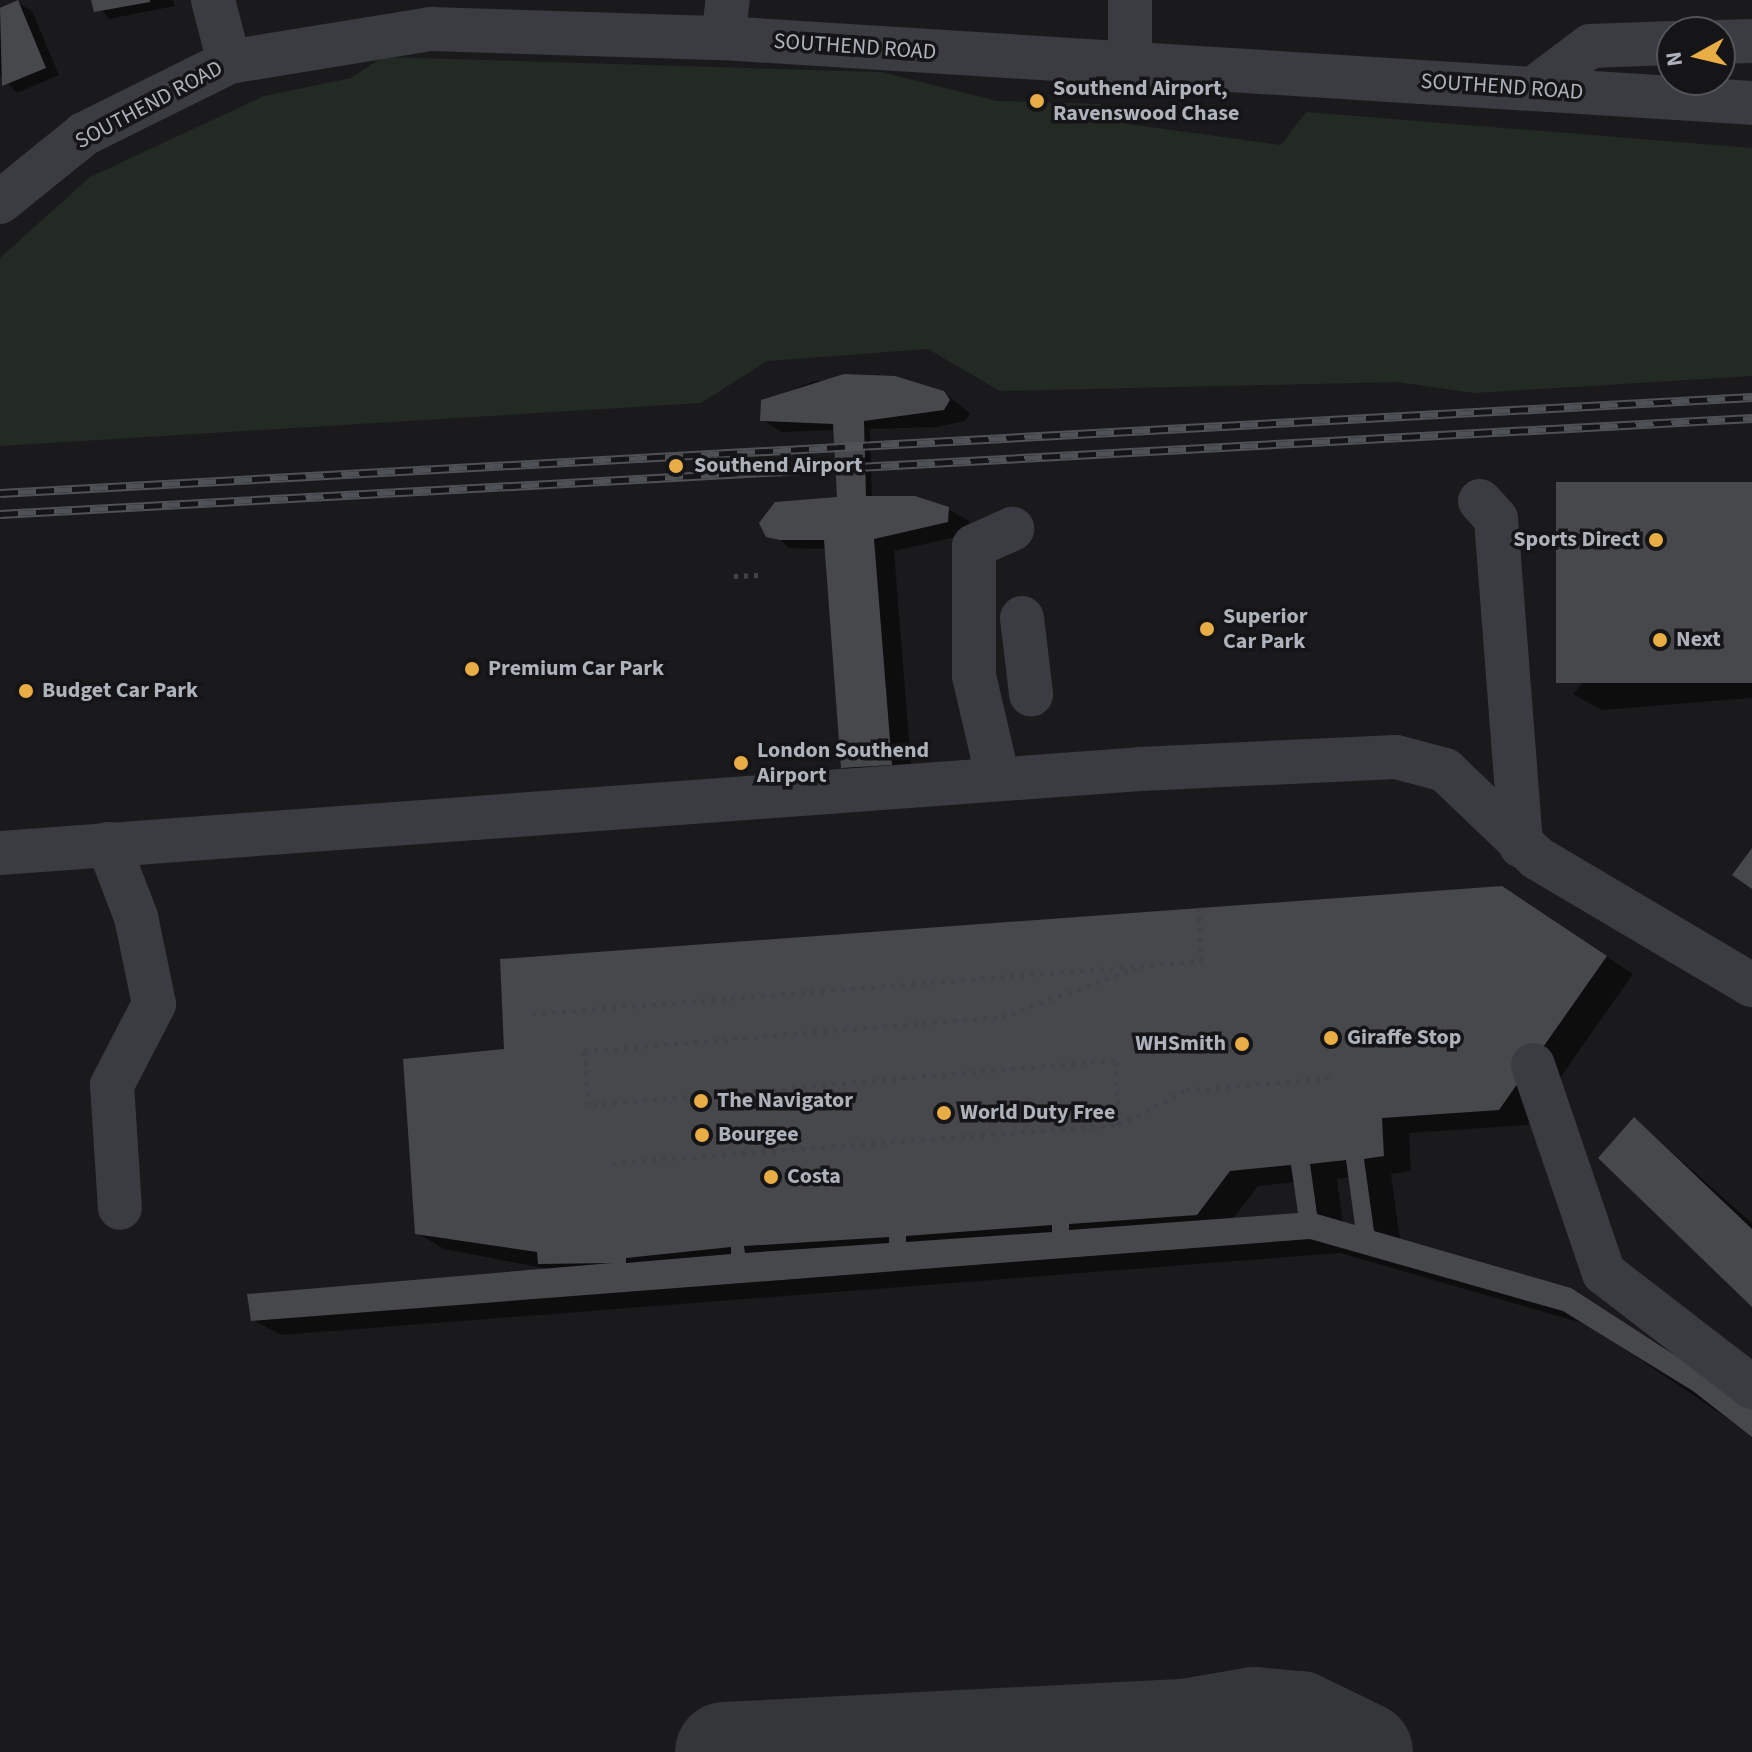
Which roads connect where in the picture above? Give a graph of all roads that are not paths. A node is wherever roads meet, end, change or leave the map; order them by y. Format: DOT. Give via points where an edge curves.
graph roads {
  1 [pos="213,0"];
  2 [pos="1130,0"];
  3 [pos="725,19"];
  4 [pos="1656,44"];
  5 [pos="229,62"];
  6 [pos="1130,65"];
  7 [pos="1533,89"];
  8 [pos="1752,103"];
  9 [pos="0,202"];
  10 [pos="1480,501"];
  11 [pos="1012,529"];
  12 [pos="1022,618"];
  13 [pos="1031,694"];
  14 [pos="998,779"];
  15 [pos="108,844"];
  16 [pos="1521,846"];
  17 [pos="0,853"];
  18 [pos="1752,985"];
  19 [pos="1533,1065"];
  20 [pos="120,1208"];
  21 [pos="1752,1387"];
  1 -- 5 [label="street"];
  2 -- 6 [label="street"];
  3 -- 5 [label="street, SOUTHEND ROAD" via="431,29"];
  3 -- 6 [label="street, SOUTHEND ROAD"];
  4 -- 7 [label="street" via="1590,46"];
  5 -- 9 [label="street, SOUTHEND ROAD" via="84,134"];
  6 -- 7 [label="street, SOUTHEND ROAD"];
  7 -- 8 [label="street, SOUTHEND ROAD"];
  10 -- 16 [label="street" via="1496,519"];
  11 -- 14 [label="street" via="974,546 974,676"];
  12 -- 13 [label="street"];
  14 -- 15 [label="street"];
  14 -- 16 [label="street" via="1396,757 1458,778"];
  15 -- 17 [label="street"];
  15 -- 20 [label="street" via="136,917 154,1004 112,1085"];
  16 -- 18 [label="street"];
  19 -- 21 [label="street" via="1604,1273"];
}
